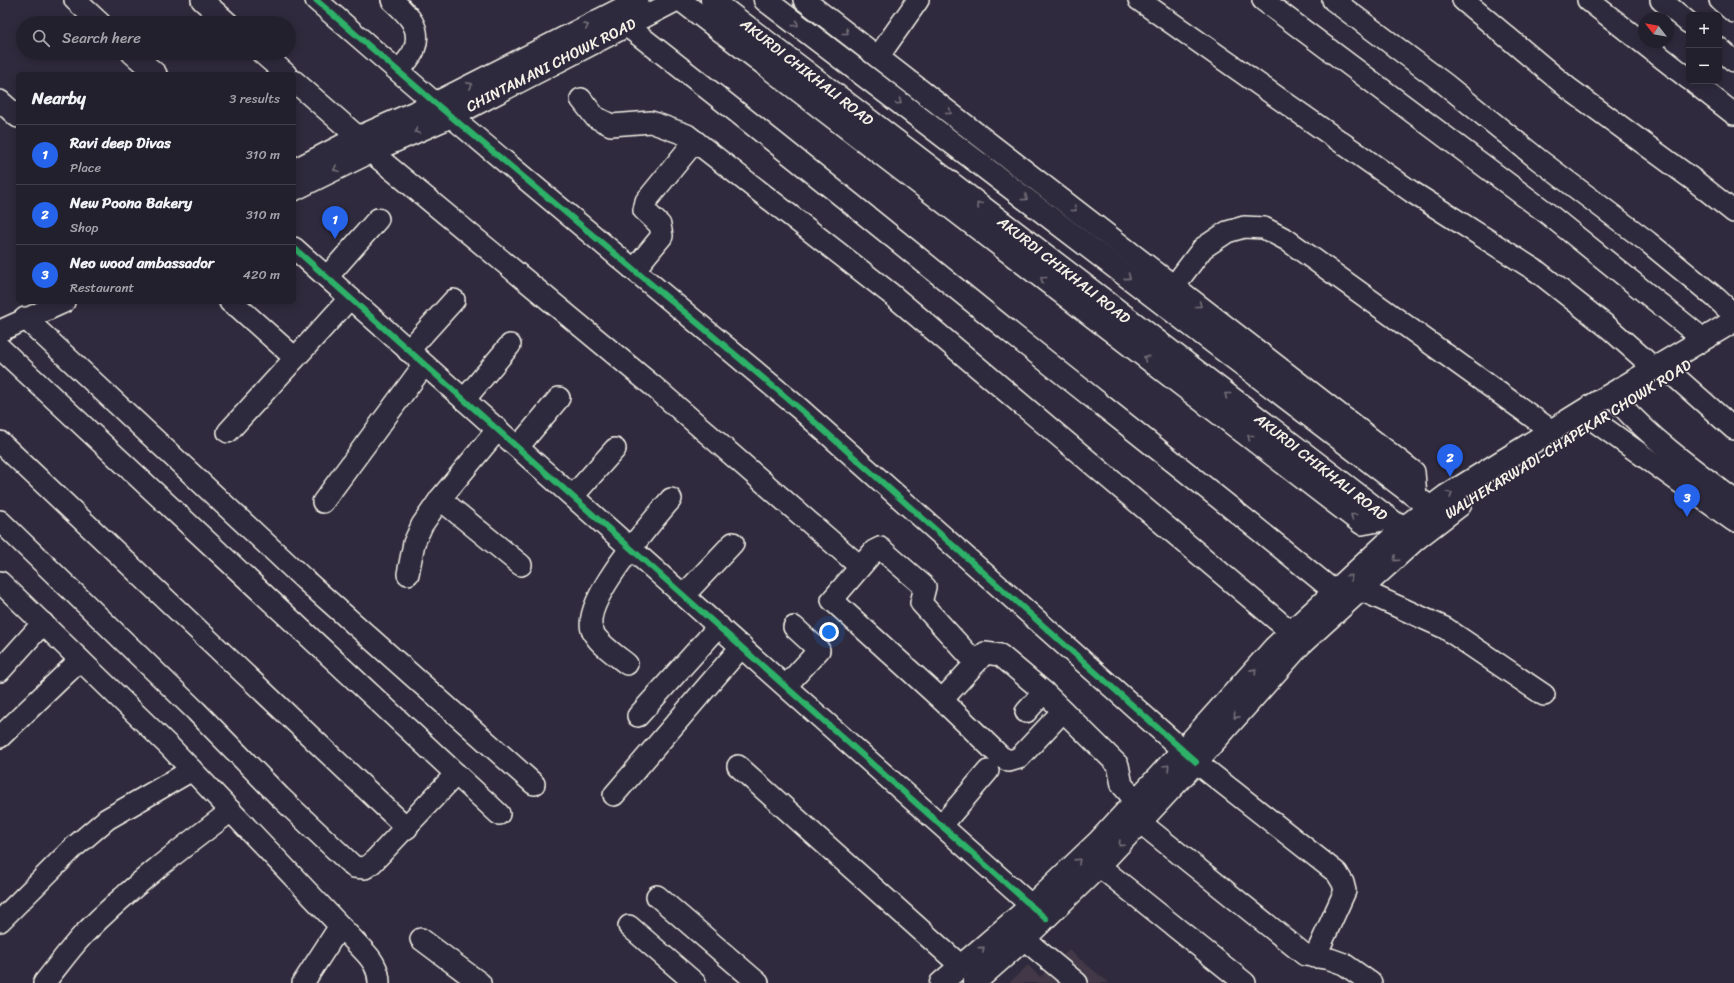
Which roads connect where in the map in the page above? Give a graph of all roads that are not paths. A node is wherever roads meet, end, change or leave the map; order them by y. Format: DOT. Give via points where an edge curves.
graph roads {
  1 [pos="75,0"];
  2 [pos="202,0"];
  3 [pos="316,0"];
  4 [pos="392,0"];
  5 [pos="638,0"];
  6 [pos="678,0"];
  7 [pos="712,0"];
  8 [pos="765,0"];
  9 [pos="804,0"];
  10 [pos="918,0"];
  11 [pos="1139,0"];
  12 [pos="1263,0"];
  13 [pos="1333,0"];
  14 [pos="1463,0"];
  15 [pos="1588,0"];
  16 [pos="1661,0"];
  17 [pos="1720,0"];
  18 [pos="1734,12"];
  19 [pos="92,16"];
  20 [pos="220,16"];
  21 [pos="1686,21"];
  22 [pos="627,26"];
  23 [pos="1722,51"];
  24 [pos="878,57"];
  25 [pos="140,60"];
  26 [pos="270,60"];
  27 [pos="1734,61"];
  28 [pos="399,71"];
  29 [pos="154,72"];
  30 [pos="284,72"];
  31 [pos="1686,76"];
  32 [pos="296,83"];
  33 [pos="1696,84"];
  34 [pos="581,99"];
  35 [pos="0,101"];
  36 [pos="435,103"];
  37 [pos="16,114"];
  38 [pos="1734,114"];
  39 [pos="453,116"];
  40 [pos="695,141"];
  41 [pos="365,144"];
  42 [pos="296,169"];
  43 [pos="296,189"];
  44 [pos="1734,212"];
  45 [pos="378,219"];
  46 [pos="296,250"];
  47 [pos="634,270"];
  48 [pos="327,278"];
  49 [pos="1174,286"];
  50 [pos="350,298"];
  51 [pos="454,300"];
  52 [pos="54,304"];
  53 [pos="233,304"];
  54 [pos="26,310"];
  55 [pos="0,314"];
  56 [pos="1734,315"];
  57 [pos="1734,321"];
  58 [pos="0,331"];
  59 [pos="1734,336"];
  60 [pos="1703,339"];
  61 [pos="510,345"];
  62 [pos="0,348"];
  63 [pos="408,351"];
  64 [pos="295,358"];
  65 [pos="424,365"];
  66 [pos="1662,370"];
  67 [pos="559,398"];
  68 [pos="464,400"];
  69 [pos="1620,404"];
  70 [pos="1593,420"];
  71 [pos="498,429"];
  72 [pos="1734,429"];
  73 [pos="1552,431"];
  74 [pos="228,432"];
  75 [pos="0,442"];
  76 [pos="518,447"];
  77 [pos="615,449"];
  78 [pos="573,496"];
  79 [pos="440,499"];
  80 [pos="671,499"];
  81 [pos="1734,500"];
  82 [pos="323,502"];
  83 [pos="1430,507"];
  84 [pos="0,521"];
  85 [pos="1734,521"];
  86 [pos="1402,529"];
  87 [pos="733,543"];
  88 [pos="631,547"];
  89 [pos="856,563"];
  90 [pos="521,565"];
  91 [pos="408,574"];
  92 [pos="0,582"];
  93 [pos="1361,590"];
  94 [pos="1335,592"];
  95 [pos="684,595"];
  96 [pos="43,623"];
  97 [pos="718,626"];
  98 [pos="794,627"];
  99 [pos="1295,639"];
  100 [pos="742,646"];
  101 [pos="80,660"];
  102 [pos="976,663"];
  103 [pos="627,664"];
  104 [pos="0,671"];
  105 [pos="786,686"];
  106 [pos="1044,692"];
  107 [pos="1544,695"];
  108 [pos="942,700"];
  109 [pos="1063,711"];
  110 [pos="1026,712"];
  111 [pos="638,716"];
  112 [pos="0,737"];
  113 [pos="1190,756"];
  114 [pos="738,766"];
  115 [pos="192,770"];
  116 [pos="988,771"];
  117 [pos="456,774"];
  118 [pos="534,784"];
  119 [pos="614,795"];
  120 [pos="1136,801"];
  121 [pos="231,811"];
  122 [pos="499,814"];
  123 [pos="1141,823"];
  124 [pos="942,825"];
  125 [pos="407,828"];
  126 [pos="1099,866"];
  127 [pos="657,896"];
  128 [pos="1039,912"];
  129 [pos="0,921"];
  130 [pos="340,926"];
  131 [pos="629,926"];
  132 [pos="421,939"];
  133 [pos="1024,939"];
  134 [pos="1315,957"];
  135 [pos="967,975"];
  136 [pos="44,983"];
  137 [pos="303,983"];
  138 [pos="379,983"];
  139 [pos="480,983"];
  140 [pos="695,983"];
  141 [pos="758,983"];
  142 [pos="941,983"];
  143 [pos="1077,983"];
  144 [pos="1245,983"];
  145 [pos="1371,983"];
  1 -- 19 [label="street"];
  2 -- 20 [label="street"];
  3 -- 28 [label="street"];
  4 -- 28 [label="street" via="409,15 417,38 414,51"];
  36 -- 5 [label="street, CHINTAMANI CHOWK ROAD, one-way"];
  6 -- 22 [label="street, CHINTAMANI CHOWK ROAD"];
  86 -- 6 [label="street, one-way" via="1362,524"];
  86 -- 7 [label="main road, AKURDI CHIKHALI ROAD, one-way"];
  8 -- 83 [label="main road, AKURDI CHIKHALI ROAD, one-way"];
  9 -- 24 [label="street, one-way"];
  10 -- 24 [label="street"];
  11 -- 66 [label="street" via="1412,192 1538,272"];
  12 -- 60 [label="street" via="1547,213"];
  13 -- 56 [label="street" via="1648,242"];
  14 -- 44 [label="street" via="1568,88"];
  15 -- 31 [label="street"];
  16 -- 21 [label="street"];
  17 -- 18 [label="street"];
  22 -- 39 [label="street, CHINTAMANI CHOWK ROAD"];
  22 -- 94 [label="street" via="718,96"];
  23 -- 27 [label="street"];
  24 -- 49 [label="street, one-way"];
  25 -- 29 [label="street"];
  26 -- 30 [label="street"];
  28 -- 36 [label="street"];
  32 -- 41 [label="street"];
  33 -- 38 [label="street"];
  34 -- 40 [label="street" via="595,117 611,125 651,122 687,135"];
  35 -- 37 [label="street"];
  36 -- 39 [label="street"];
  36 -- 41 [label="street, CHINTAMANI CHOWK ROAD"];
  39 -- 41 [label="street, CHINTAMANI CHOWK ROAD, one-way"];
  39 -- 47 [label="street"];
  40 -- 47 [label="street" via="646,201 644,210 660,225 662,236"];
  40 -- 99 [label="street" via="891,294"];
  41 -- 42 [label="street, CHINTAMANI CHOWK ROAD"];
  41 -- 43 [label="street, CHINTAMANI CHOWK ROAD, one-way"];
  41 -- 89 [label="street" via="653,386"];
  45 -- 48 [label="street"];
  46 -- 48 [label="street"];
  47 -- 113 [label="street" via="800,409"];
  48 -- 50 [label="street"];
  49 -- 73 [label="street" via="1203,248 1226,232 1244,227 1264,228 1287,240"];
  49 -- 83 [label="street, one-way" via="1414,472"];
  50 -- 63 [label="street"];
  50 -- 64 [label="street"];
  51 -- 63 [label="street"];
  52 -- 54 [label="street"];
  53 -- 64 [label="street"];
  54 -- 55 [label="street"];
  54 -- 58 [label="street"];
  54 -- 118 [label="street" via="305,580"];
  57 -- 60 [label="main road, WALHEKARWADI-CHAPEKAR CHOWK ROAD"];
  59 -- 66 [label="main road, WALHEKARWADI-CHAPEKAR CHOWK ROAD"];
  60 -- 66 [label="main road, WALHEKARWADI-CHAPEKAR CHOWK ROAD"];
  61 -- 68 [label="street"];
  62 -- 117 [label="street"];
  63 -- 65 [label="street"];
  64 -- 74 [label="street"];
  65 -- 68 [label="street"];
  65 -- 82 [label="street"];
  66 -- 69 [label="main road, WALHEKARWADI-CHAPEKAR CHOWK ROAD"];
  66 -- 72 [label="street"];
  66 -- 73 [label="main road, WALHEKARWADI-CHAPEKAR CHOWK ROAD"];
  67 -- 76 [label="street"];
  68 -- 71 [label="street"];
  69 -- 70 [label="main road, WALHEKARWADI-CHAPEKAR CHOWK ROAD"];
  69 -- 81 [label="street" via="1671,453"];
  70 -- 83 [label="main road, WALHEKARWADI-CHAPEKAR CHOWK ROAD" via="1457,506"];
  70 -- 85 [label="street"];
  71 -- 76 [label="street"];
  71 -- 79 [label="street"];
  83 -- 73 [label="main road, WALHEKARWADI-CHAPEKAR CHOWK ROAD, one-way"];
  75 -- 125 [label="street"];
  76 -- 78 [label="street"];
  77 -- 78 [label="street"];
  78 -- 88 [label="street"];
  79 -- 90 [label="street"];
  79 -- 91 [label="street" via="422,525 414,544"];
  80 -- 88 [label="street"];
  83 -- 86 [label="main road, WALHEKARWADI-CHAPEKAR CHOWK ROAD"];
  84 -- 125 [label="street" via="158,673 347,862 354,867 365,868"];
  86 -- 93 [label="main road, WALHEKARWADI-CHAPEKAR CHOWK ROAD, one-way"];
  94 -- 86 [label="main road, WALHEKARWADI-CHAPEKAR CHOWK ROAD, one-way"];
  87 -- 95 [label="street"];
  88 -- 95 [label="street"];
  88 -- 103 [label="street" via="604,588 591,621 596,638"];
  92 -- 96 [label="street"];
  93 -- 99 [label="main road, WALHEKARWADI-CHAPEKAR CHOWK ROAD"];
  93 -- 107 [label="street" via="1445,628"];
  94 -- 99 [label="main road, WALHEKARWADI-CHAPEKAR CHOWK ROAD"];
  95 -- 97 [label="street"];
  96 -- 101 [label="street"];
  96 -- 104 [label="street"];
  97 -- 100 [label="street"];
  97 -- 111 [label="street"];
  98 -- 105 [label="street" via="819,650"];
  99 -- 113 [label="main road" via="1274,648"];
  100 -- 105 [label="street"];
  100 -- 119 [label="street"];
  101 -- 112 [label="street"];
  101 -- 115 [label="street"];
  102 -- 106 [label="street" via="985,653 1000,655"];
  102 -- 108 [label="street"];
  102 -- 108 [label="street" via="921,603 925,587 880,548 874,551 832,600"];
  105 -- 124 [label="street"];
  106 -- 109 [label="street"];
  106 -- 110 [label="street"];
  108 -- 109 [label="street" via="1009,761 1019,758"];
  109 -- 120 [label="street" via="1118,765 1122,785"];
  120 -- 113 [label="main road, one-way"];
  113 -- 123 [label="main road"];
  113 -- 134 [label="street" via="1337,873 1345,891"];
  114 -- 135 [label="street"];
  115 -- 121 [label="street"];
  115 -- 129 [label="street" via="107,819 73,848"];
  116 -- 124 [label="street"];
  117 -- 122 [label="street"];
  117 -- 125 [label="street"];
  128 -- 120 [label="main road, one-way"];
  121 -- 130 [label="street"];
  121 -- 136 [label="street" via="165,861 118,901 82,937"];
  123 -- 126 [label="main road, one-way"];
  123 -- 134 [label="street" via="1281,937 1305,955"];
  124 -- 128 [label="street"];
  126 -- 128 [label="main road"];
  126 -- 144 [label="street"];
  127 -- 141 [label="street"];
  128 -- 133 [label="main road"];
  135 -- 128 [label="main road, one-way"];
  130 -- 137 [label="street"];
  130 -- 138 [label="street" via="372,960 379,974"];
  131 -- 140 [label="street"];
  132 -- 139 [label="street"];
  133 -- 135 [label="main road"];
  133 -- 143 [label="street"];
  134 -- 145 [label="street" via="1344,964"];
  135 -- 142 [label="main road"];
}
